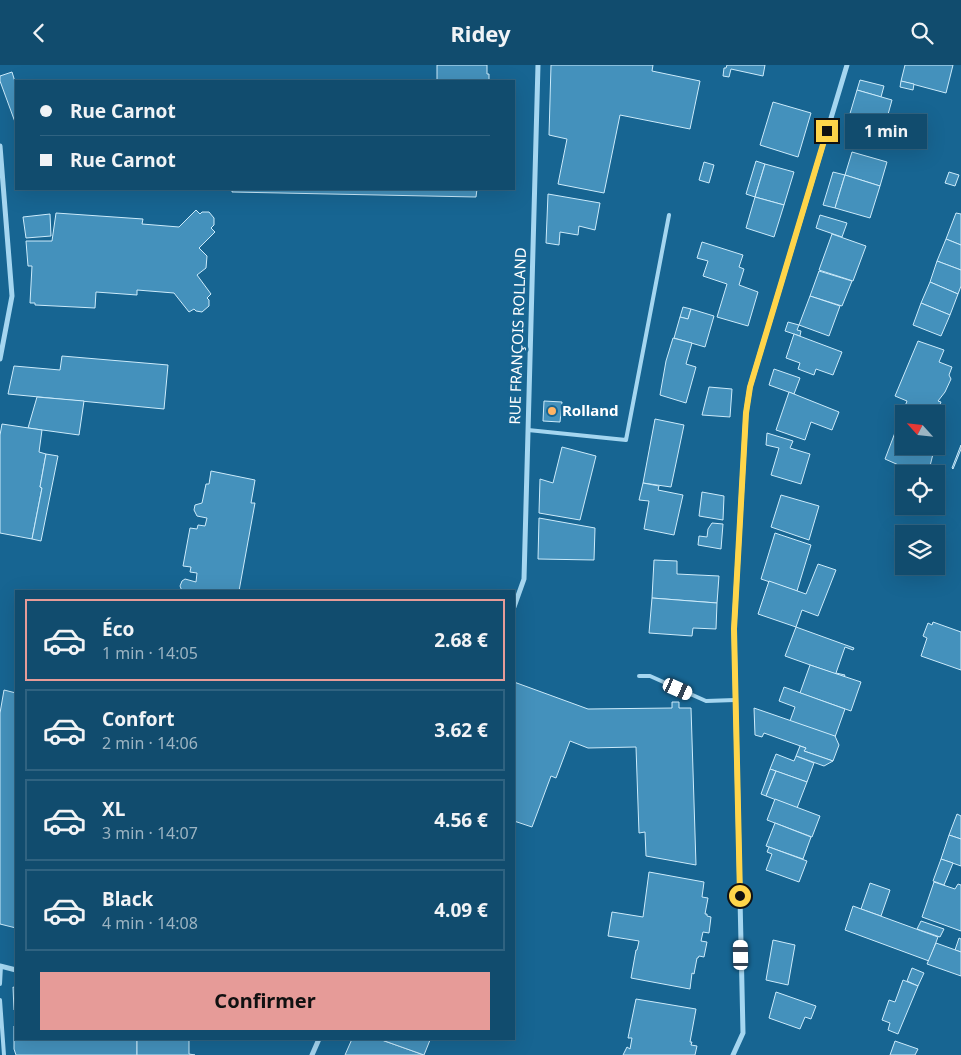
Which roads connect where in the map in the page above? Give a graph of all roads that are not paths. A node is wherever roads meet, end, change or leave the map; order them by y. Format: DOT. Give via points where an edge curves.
graph roads {
  1 [pos="538,65"];
  2 [pos="847,65"];
  3 [pos="0,146"];
  4 [pos="669,215"];
  5 [pos="0,359"];
  6 [pos="528,430"];
  7 [pos="515,604"];
  8 [pos="639,676"];
  9 [pos="735,700"];
  10 [pos="1,966"];
  11 [pos="15,970"];
  12 [pos="0,984"];
  13 [pos="0,1000"];
  14 [pos="317,1040"];
  15 [pos="4,1055"];
  16 [pos="312,1055"];
  17 [pos="733,1055"];
  1 -- 6 [label="street, RUE FRANÇOIS ROLLAND"];
  2 -- 9 [label="street" via="750,387 734,629"];
  3 -- 5 [label="street" via="12,296"];
  4 -- 6 [label="lane" via="626,440"];
  6 -- 7 [label="street, RUE FRANÇOIS ROLLAND" via="524,579"];
  8 -- 9 [label="lane" via="650,677 706,701"];
  9 -- 17 [label="street" via="743,1033"];
  10 -- 11 [label="street"];
  10 -- 12 [label="lane"];
  13 -- 15 [label="lane"];
  14 -- 16 [label="street"];
}
